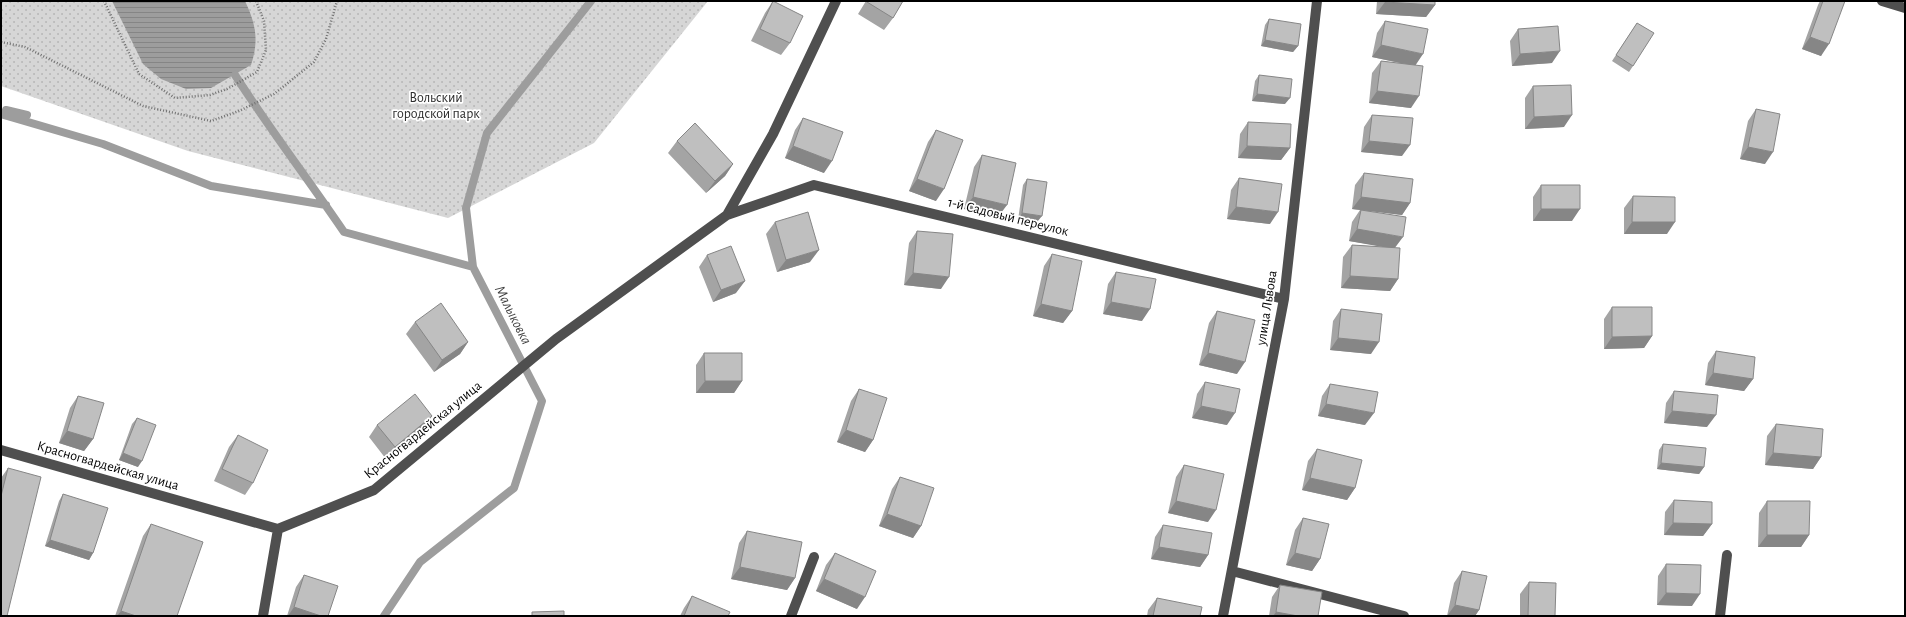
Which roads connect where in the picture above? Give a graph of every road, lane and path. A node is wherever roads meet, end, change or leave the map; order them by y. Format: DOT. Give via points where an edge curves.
graph roads {
  1 [pos="104,1"];
  2 [pos="256,1"];
  3 [pos="337,1"];
  4 [pos="836,1"];
  5 [pos="1317,1"];
  6 [pos="1882,1"];
  7 [pos="1905,8"];
  8 [pos="1,42"];
  9 [pos="727,215"];
  10 [pos="1284,300"];
  11 [pos="1,450"];
  12 [pos="278,529"];
  13 [pos="1727,555"];
  14 [pos="814,556"];
  15 [pos="1232,571"];
  16 [pos="263,616"];
  17 [pos="791,616"];
  18 [pos="1223,616"];
  19 [pos="1404,616"];
  20 [pos="1720,616"];
  1 -- 2 [label="path" via="139,74 175,98 210,95 227,89 257,72 266,50 264,21"];
  3 -- 8 [label="path" via="326,39 314,62 274,94 211,121 143,106 25,47"];
  4 -- 9 [label="street" via="773,134"];
  5 -- 10 [label="street, улица Львова"];
  6 -- 7 [label="street"];
  9 -- 10 [label="street, 1-й Садовый переулок" via="814,185"];
  9 -- 12 [label="street, Красногвардейская улица" via="556,339 374,490"];
  10 -- 15 [label="street, улица Львова"];
  11 -- 12 [label="street, Красногвардейская улица"];
  12 -- 16 [label="street"];
  13 -- 20 [label="street"];
  14 -- 17 [label="street"];
  15 -- 18 [label="street, улица Львова"];
  15 -- 19 [label="street"];
}
